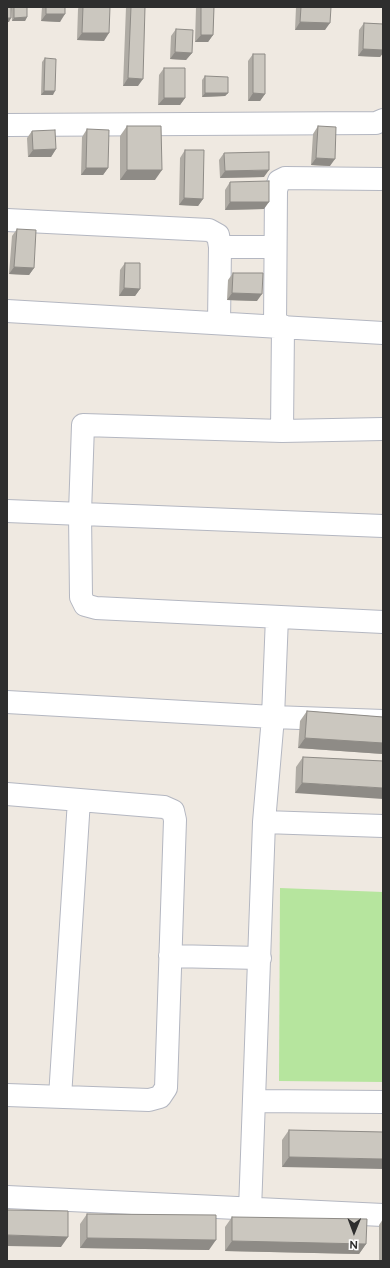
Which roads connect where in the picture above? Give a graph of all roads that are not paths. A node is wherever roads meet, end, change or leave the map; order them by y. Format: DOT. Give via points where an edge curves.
graph roads {
  1 [pos="383,120"];
  2 [pos="7,125"];
  3 [pos="381,179"];
  4 [pos="7,220"];
  5 [pos="220,247"];
  6 [pos="275,247"];
  7 [pos="7,311"];
  8 [pos="219,323"];
  9 [pos="279,326"];
  10 [pos="383,333"];
  11 [pos="383,429"];
  12 [pos="282,431"];
  13 [pos="7,511"];
  14 [pos="80,513"];
  15 [pos="383,526"];
  16 [pos="277,617"];
  17 [pos="383,622"];
  18 [pos="7,702"];
  19 [pos="273,717"];
  20 [pos="383,721"];
  21 [pos="7,794"];
  22 [pos="79,800"];
  23 [pos="264,822"];
  24 [pos="383,826"];
  25 [pos="170,956"];
  26 [pos="260,958"];
  27 [pos="7,1095"];
  28 [pos="60,1097"];
  29 [pos="255,1100"];
  30 [pos="383,1102"];
  31 [pos="7,1197"];
  32 [pos="250,1210"];
  33 [pos="383,1215"];
  1 -- 2 [label="street" via="376,123"];
  3 -- 6 [label="street" via="286,178 279,181 276,190"];
  4 -- 5 [label="street" via="209,230 218,235"];
  5 -- 6 [label="street"];
  5 -- 8 [label="street"];
  6 -- 9 [label="street"];
  7 -- 8 [label="street"];
  8 -- 9 [label="street"];
  9 -- 10 [label="street"];
  9 -- 12 [label="street"];
  11 -- 12 [label="street"];
  12 -- 14 [label="street" via="83,425"];
  13 -- 14 [label="street"];
  14 -- 15 [label="street"];
  14 -- 16 [label="street" via="81,597 85,605 96,608"];
  16 -- 17 [label="street"];
  16 -- 19 [label="street"];
  18 -- 19 [label="street"];
  19 -- 20 [label="street"];
  19 -- 23 [label="street"];
  21 -- 22 [label="street"];
  22 -- 25 [label="street" via="164,807 173,810 175,820"];
  22 -- 28 [label="street"];
  23 -- 24 [label="street"];
  23 -- 26 [label="street"];
  25 -- 26 [label="street"];
  25 -- 28 [label="street" via="166,1088 160,1097 149,1100"];
  26 -- 29 [label="street"];
  27 -- 28 [label="street"];
  29 -- 30 [label="street"];
  29 -- 32 [label="street"];
  31 -- 32 [label="street"];
  32 -- 33 [label="street"];
}
